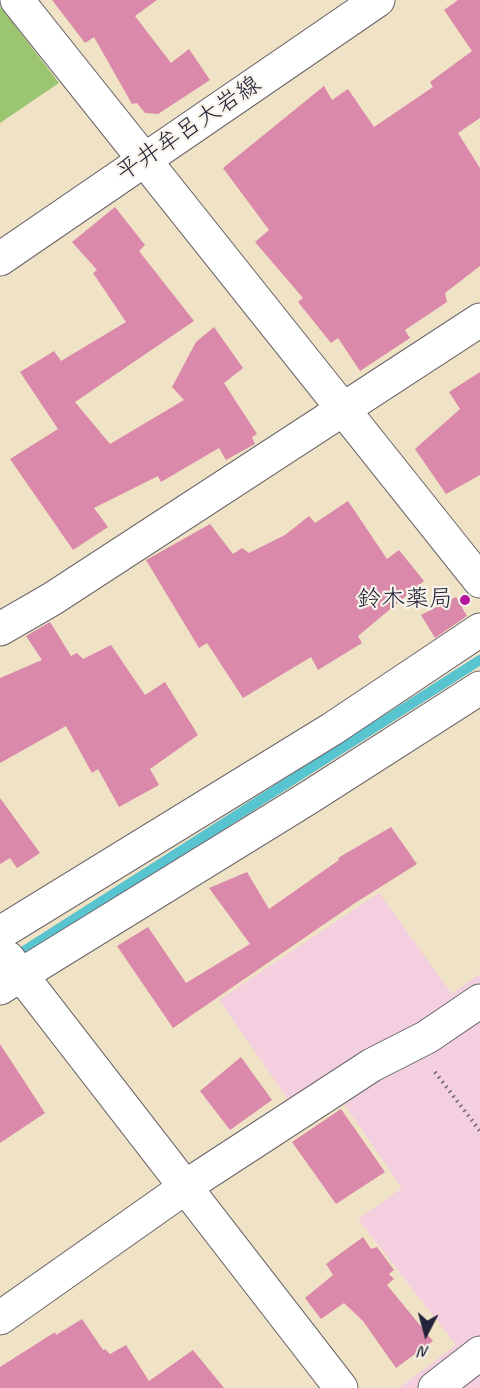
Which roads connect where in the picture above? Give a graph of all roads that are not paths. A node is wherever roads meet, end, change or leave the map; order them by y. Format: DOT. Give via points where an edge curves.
graph roads {
  1 [pos="17,0"];
  2 [pos="378,0"];
  3 [pos="144,159"];
  4 [pos="0,259"];
  5 [pos="480,320"];
  6 [pos="342,409"];
  7 [pos="480,581"];
  8 [pos="0,629"];
  9 [pos="480,630"];
  10 [pos="480,688"];
  11 [pos="0,933"];
  12 [pos="0,947"];
  13 [pos="11,981"];
  14 [pos="480,1001"];
  15 [pos="186,1188"];
  16 [pos="0,1318"];
  17 [pos="480,1353"];
  18 [pos="341,1388"];
  19 [pos="435,1388"];
  1 -- 3 [label="street"];
  2 -- 3 [label="street, 平井牟呂大岩線"];
  3 -- 4 [label="street, 平井牟呂大岩線"];
  3 -- 6 [label="street"];
  5 -- 6 [label="street"];
  6 -- 7 [label="street"];
  6 -- 8 [label="street"];
  9 -- 11 [label="street" via="332,729"];
  10 -- 13 [label="street"];
  12 -- 13 [label="street"];
  13 -- 15 [label="street"];
  14 -- 15 [label="street" via="428,1037 372,1065"];
  15 -- 16 [label="street"];
  15 -- 18 [label="street"];
  17 -- 19 [label="street"];
}
